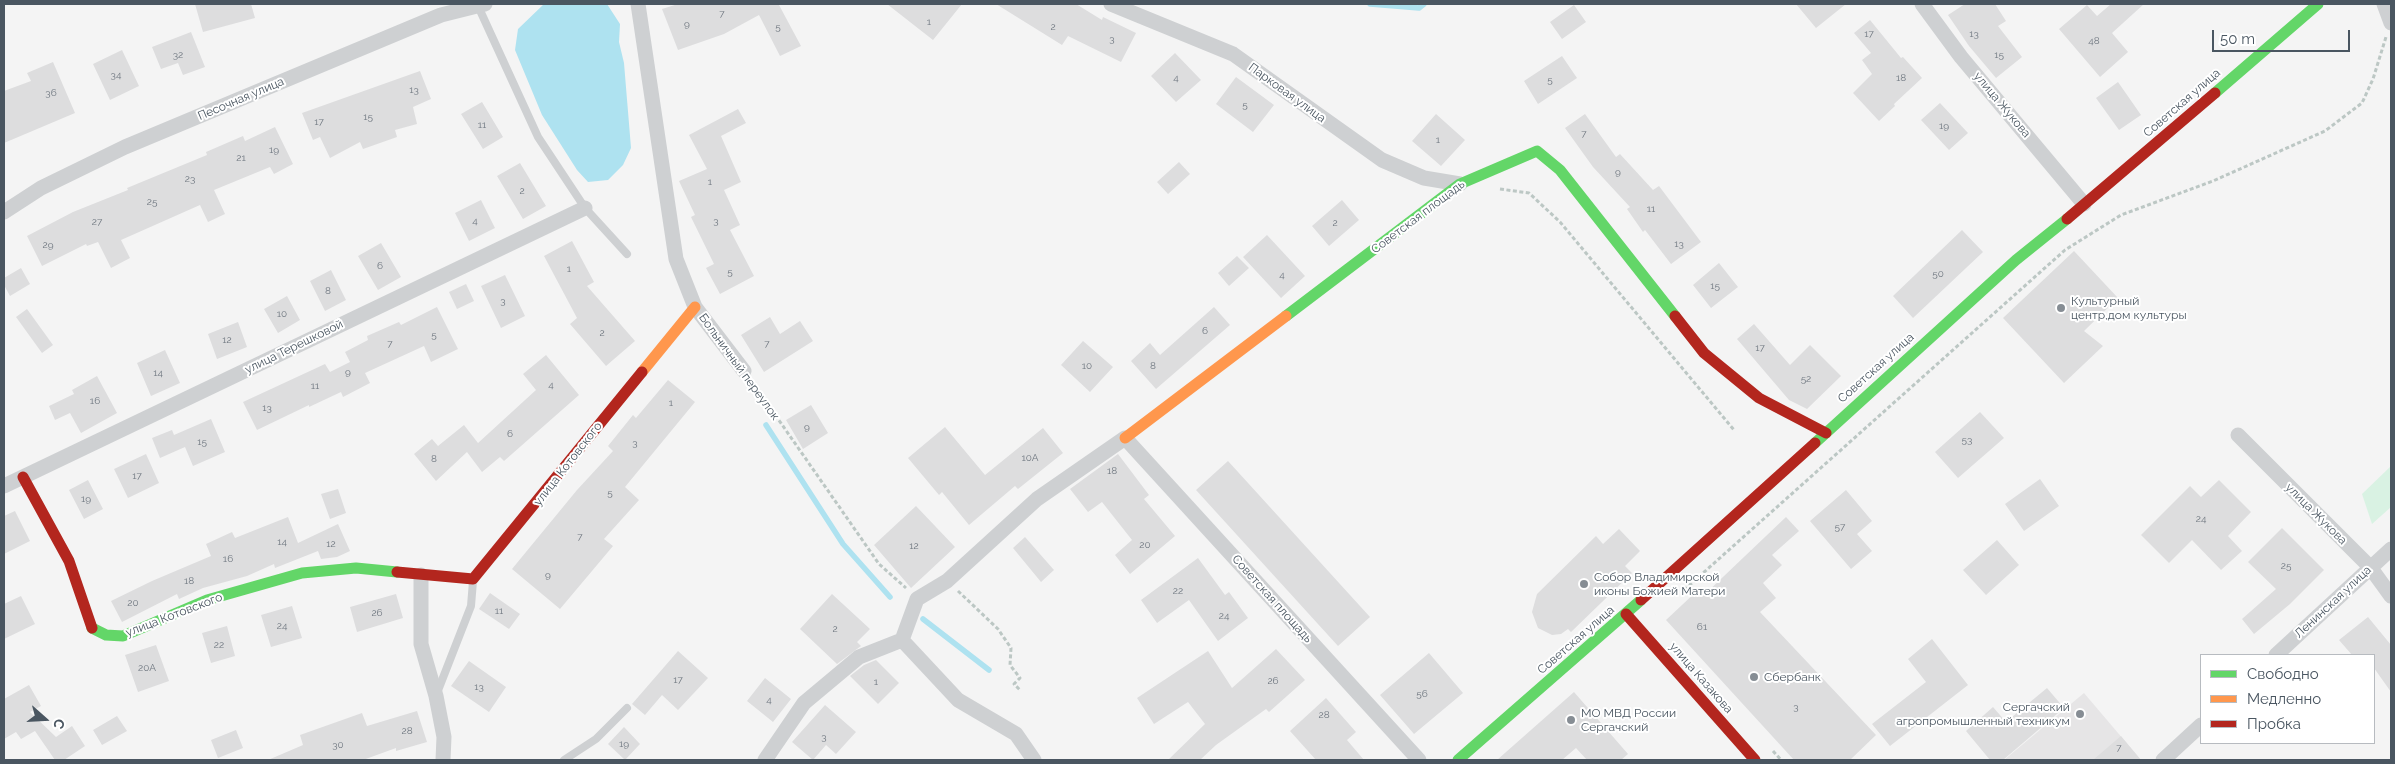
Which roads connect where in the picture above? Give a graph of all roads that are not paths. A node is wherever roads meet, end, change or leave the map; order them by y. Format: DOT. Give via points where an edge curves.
graph roads {
  1 [pos="638,4"];
  2 [pos="1112,4"];
  3 [pos="1922,4"];
  4 [pos="2318,4"];
  5 [pos="2384,4"];
  6 [pos="482,5"];
  7 [pos="2391,22"];
  8 [pos="1460,184"];
  9 [pos="2084,204"];
  10 [pos="585,208"];
  11 [pos="4,212"];
  12 [pos="628,254"];
  13 [pos="695,307"];
  14 [pos="744,371"];
  15 [pos="1826,433"];
  16 [pos="2238,435"];
  17 [pos="1125,438"];
  18 [pos="23,476"];
  19 [pos="4,486"];
  20 [pos="2391,549"];
  21 [pos="2370,567"];
  22 [pos="421,575"];
  23 [pos="473,579"];
  24 [pos="2391,596"];
  25 [pos="1626,614"];
  26 [pos="902,640"];
  27 [pos="2277,654"];
  28 [pos="436,696"];
  29 [pos="627,708"];
  30 [pos="2200,726"];
  31 [pos="443,760"];
  32 [pos="564,760"];
  33 [pos="765,760"];
  34 [pos="1034,760"];
  35 [pos="1419,760"];
  36 [pos="1458,760"];
  37 [pos="1755,760"];
  38 [pos="2163,760"];
  1 -- 13 [label="street, Больничный переулок" via="676,259"];
  2 -- 8 [label="street, Парковая улица" via="1232,54 1382,160 1424,178"];
  3 -- 9 [label="street, улица Жукова"];
  4 -- 9 [label="street, Советская улица"];
  5 -- 7 [label="street"];
  6 -- 10 [label="lane" via="538,137"];
  6 -- 11 [label="street, Песочная улица" via="442,15 124,147 41,188"];
  8 -- 15 [label="street, Советская площадь" via="1537,151 1560,170 1704,353 1759,398"];
  8 -- 17 [label="street, Советская площадь"];
  9 -- 15 [label="street, Советская улица" via="2016,260"];
  10 -- 12 [label="lane"];
  10 -- 18 [label="street, улица Терешковой"];
  13 -- 14 [label="street, Больничный переулок"];
  13 -- 23 [label="street, улица Котовского" via="541,500"];
  15 -- 25 [label="street, Советская улица"];
  16 -- 21 [label="street, улица Жукова"];
  17 -- 26 [label="street, Советская площадь" via="1036,500 946,581 917,599"];
  17 -- 35 [label="street, Советская площадь"];
  18 -- 19 [label="street, улица Терешковой"];
  18 -- 22 [label="street, улица Котовского" via="69,562 91,628 106,635 123,636 207,600 302,573 356,568"];
  20 -- 21 [label="street, Ленинская улица"];
  21 -- 24 [label="street, улица Жукова"];
  21 -- 27 [label="street, Ленинская улица"];
  22 -- 23 [label="street, улица Котовского"];
  22 -- 28 [label="street" via="421,644"];
  23 -- 28 [label="lane" via="471,606"];
  25 -- 36 [label="street, Советская улица"];
  25 -- 37 [label="street, улица Казакова"];
  26 -- 33 [label="street" via="859,657 804,703"];
  26 -- 34 [label="street" via="958,700 1016,734"];
  28 -- 31 [label="street" via="444,737"];
  29 -- 32 [label="lane" via="596,739"];
  30 -- 38 [label="street"];
}
